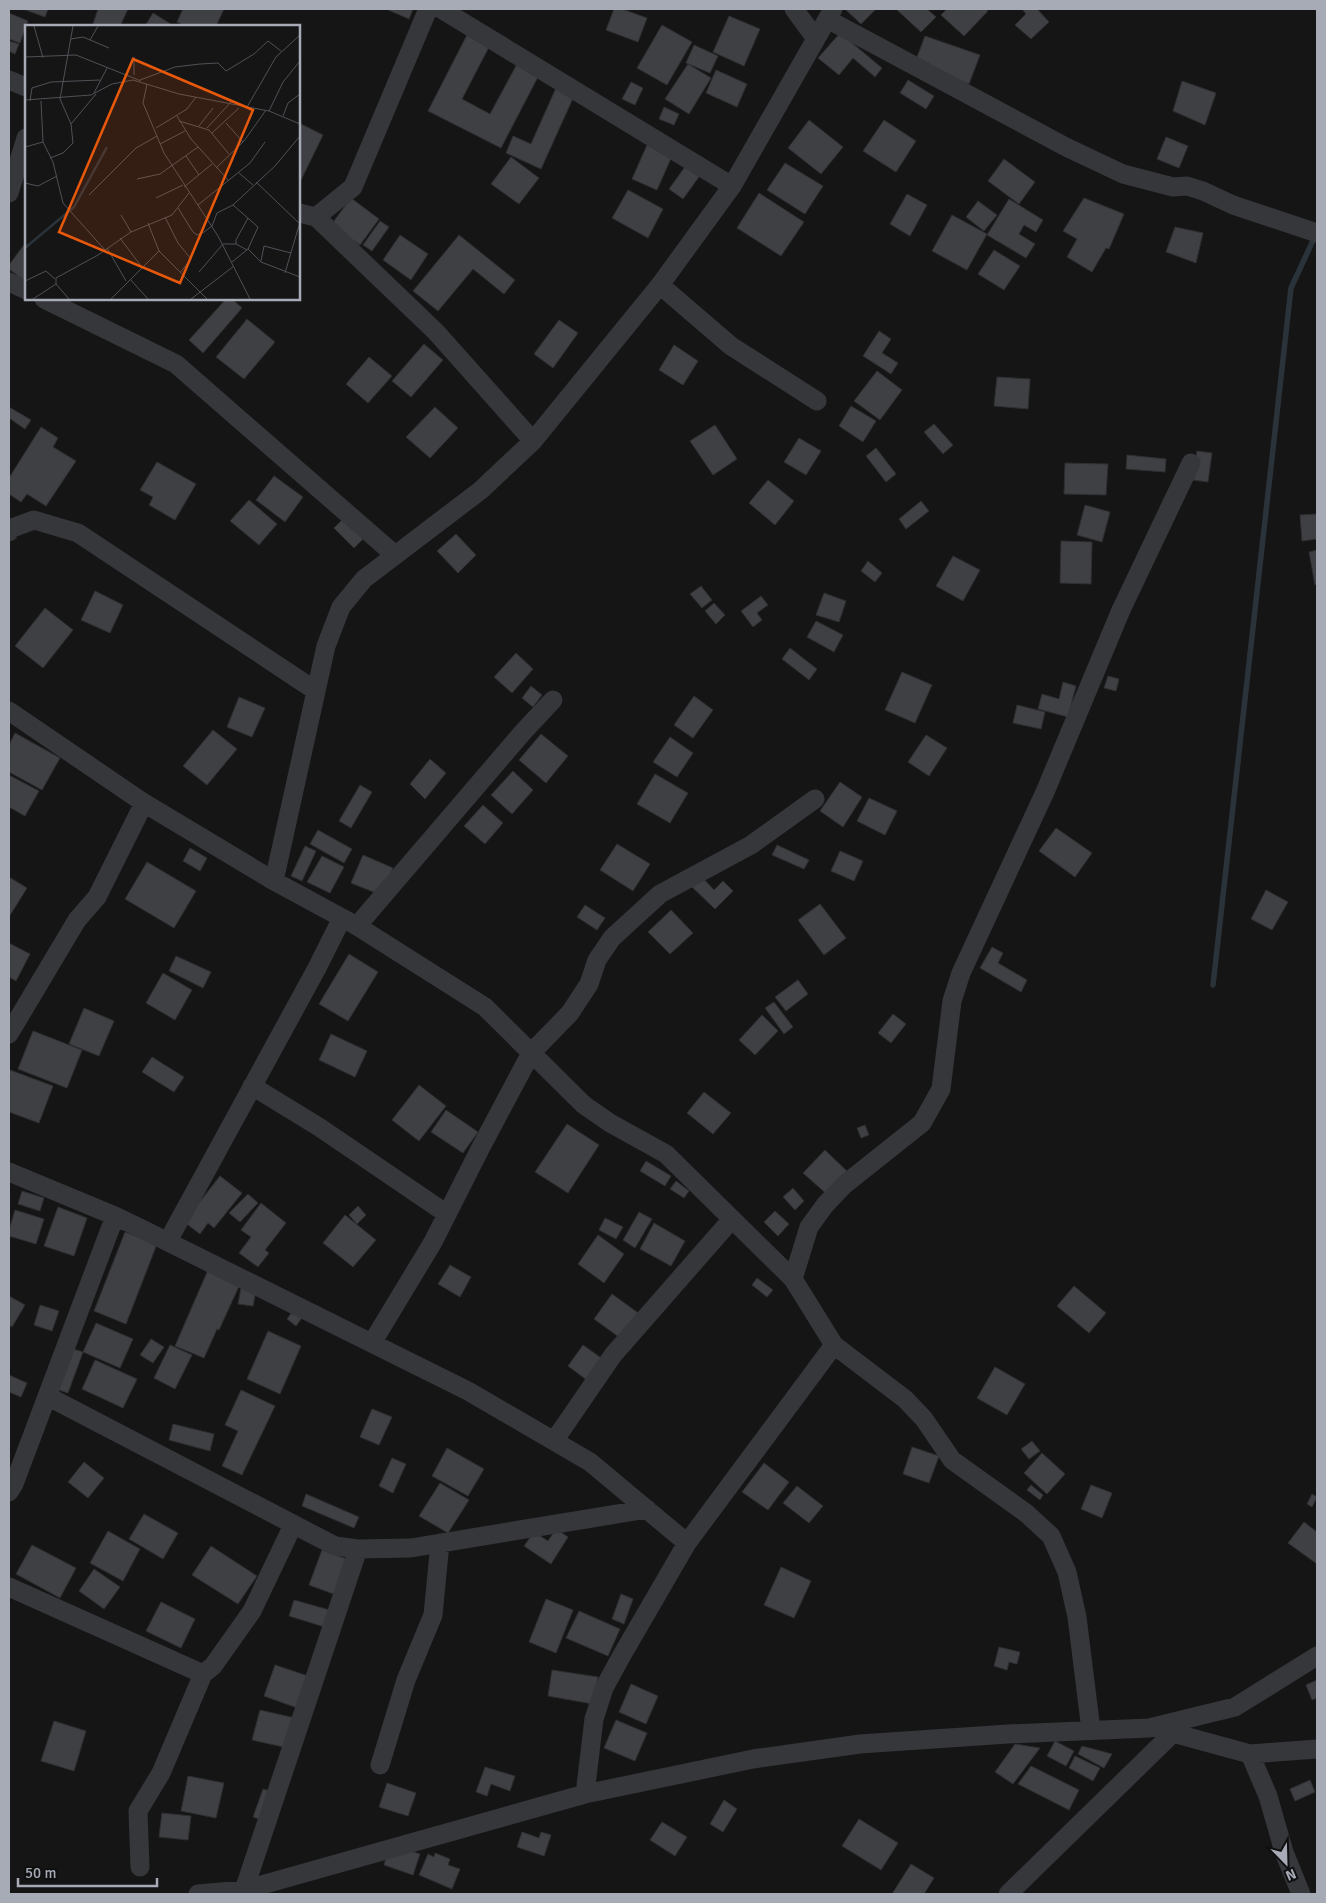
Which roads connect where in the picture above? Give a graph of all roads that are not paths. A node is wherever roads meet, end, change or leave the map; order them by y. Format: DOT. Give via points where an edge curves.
graph roads {
  1 [pos="428,9"];
  2 [pos="441,9"];
  3 [pos="794,9"];
  4 [pos="830,14"];
  5 [pos="816,39"];
  6 [pos="9,80"];
  7 [pos="25,87"];
  8 [pos="25,141"];
  9 [pos="732,186"];
  10 [pos="9,193"];
  11 [pos="307,215"];
  12 [pos="1317,233"];
  13 [pos="9,282"];
  14 [pos="660,285"];
  15 [pos="25,290"];
  16 [pos="46,300"];
  17 [pos="817,401"];
  18 [pos="533,441"];
  19 [pos="1191,463"];
  20 [pos="9,532"];
  21 [pos="395,556"];
  22 [pos="316,691"];
  23 [pos="553,700"];
  24 [pos="9,712"];
  25 [pos="814,799"];
  26 [pos="144,803"];
  27 [pos="274,881"];
  28 [pos="350,922"];
  29 [pos="9,1034"];
  30 [pos="531,1053"];
  31 [pos="252,1086"];
  32 [pos="9,1172"];
  33 [pos="447,1214"];
  34 [pos="115,1216"];
  35 [pos="732,1219"];
  36 [pos="177,1225"];
  37 [pos="148,1232"];
  38 [pos="168,1241"];
  39 [pos="793,1279"];
  40 [pos="372,1343"];
  41 [pos="834,1345"];
  42 [pos="47,1396"];
  43 [pos="554,1441"];
  44 [pos="9,1492"];
  45 [pos="647,1509"];
  46 [pos="293,1525"];
  47 [pos="440,1543"];
  48 [pos="687,1543"];
  49 [pos="358,1549"];
  50 [pos="9,1587"];
  51 [pos="1317,1656"];
  52 [pos="203,1674"];
  53 [pos="1150,1728"];
  54 [pos="1091,1730"];
  55 [pos="1173,1733"];
  56 [pos="1317,1749"];
  57 [pos="1250,1754"];
  58 [pos="380,1765"];
  59 [pos="585,1794"];
  60 [pos="140,1867"];
  61 [pos="244,1890"];
  62 [pos="198,1894"];
  63 [pos="1008,1894"];
  64 [pos="1301,1894"];
  1 -- 11 [label="street" via="353,186"];
  2 -- 9 [label="street"];
  3 -- 5 [label="street"];
  4 -- 5 [label="street"];
  4 -- 12 [label="street" via="1066,147 1123,174 1173,187 1187,186"];
  5 -- 9 [label="street"];
  6 -- 7 [label="street"];
  8 -- 10 [label="street"];
  9 -- 14 [label="street"];
  11 -- 18 [label="street" via="436,332"];
  13 -- 15 [label="street"];
  14 -- 17 [label="street" via="731,346"];
  14 -- 18 [label="street"];
  16 -- 21 [label="street" via="176,364"];
  18 -- 21 [label="street" via="481,490"];
  19 -- 39 [label="street" via="1121,610 1045,792 961,973 952,1001 941,1089 922,1123 844,1185 825,1205 809,1227"];
  20 -- 22 [label="street" via="34,520 78,533"];
  21 -- 22 [label="street" via="364,579 341,607 326,646"];
  22 -- 27 [label="street"];
  23 -- 28 [label="street"];
  24 -- 26 [label="street"];
  25 -- 30 [label="street" via="750,845 660,894 612,938 570,1013"];
  26 -- 27 [label="street"];
  26 -- 29 [label="street" via="97,897 77,920"];
  27 -- 28 [label="street"];
  28 -- 30 [label="street" via="485,1008"];
  28 -- 31 [label="street" via="312,977"];
  30 -- 33 [label="street"];
  30 -- 35 [label="street" via="584,1105 666,1154"];
  31 -- 33 [label="street"];
  31 -- 36 [label="street"];
  32 -- 34 [label="street"];
  33 -- 40 [label="street"];
  34 -- 37 [label="street"];
  34 -- 42 [label="street"];
  35 -- 39 [label="street"];
  35 -- 43 [label="street" via="613,1355"];
  36 -- 37 [label="street"];
  36 -- 38 [label="street"];
  37 -- 38 [label="street"];
  38 -- 40 [label="street"];
  39 -- 41 [label="street"];
  40 -- 43 [label="street" via="468,1391"];
  41 -- 48 [label="street"];
  41 -- 54 [label="street" via="905,1399 924,1419 952,1460 1026,1513 1052,1536 1067,1572 1077,1617"];
  42 -- 44 [label="street"];
  42 -- 46 [label="street"];
  43 -- 45 [label="street" via="590,1462"];
  45 -- 47 [label="street"];
  45 -- 48 [label="street"];
  46 -- 49 [label="street" via="335,1546"];
  46 -- 52 [label="street" via="252,1611 213,1666"];
  47 -- 49 [label="street" via="412,1548"];
  47 -- 58 [label="street" via="433,1615 406,1680"];
  48 -- 59 [label="street" via="604,1688 594,1719"];
  49 -- 61 [label="street"];
  50 -- 52 [label="street"];
  51 -- 53 [label="street" via="1235,1707"];
  52 -- 60 [label="street" via="161,1773 138,1811"];
  53 -- 54 [label="street"];
  53 -- 55 [label="street"];
  54 -- 59 [label="street" via="860,1744 754,1759"];
  55 -- 57 [label="street"];
  55 -- 63 [label="street"];
  56 -- 57 [label="street"];
  57 -- 64 [label="street" via="1268,1796 1284,1852"];
  59 -- 61 [label="street"];
  61 -- 62 [label="street"];
}
